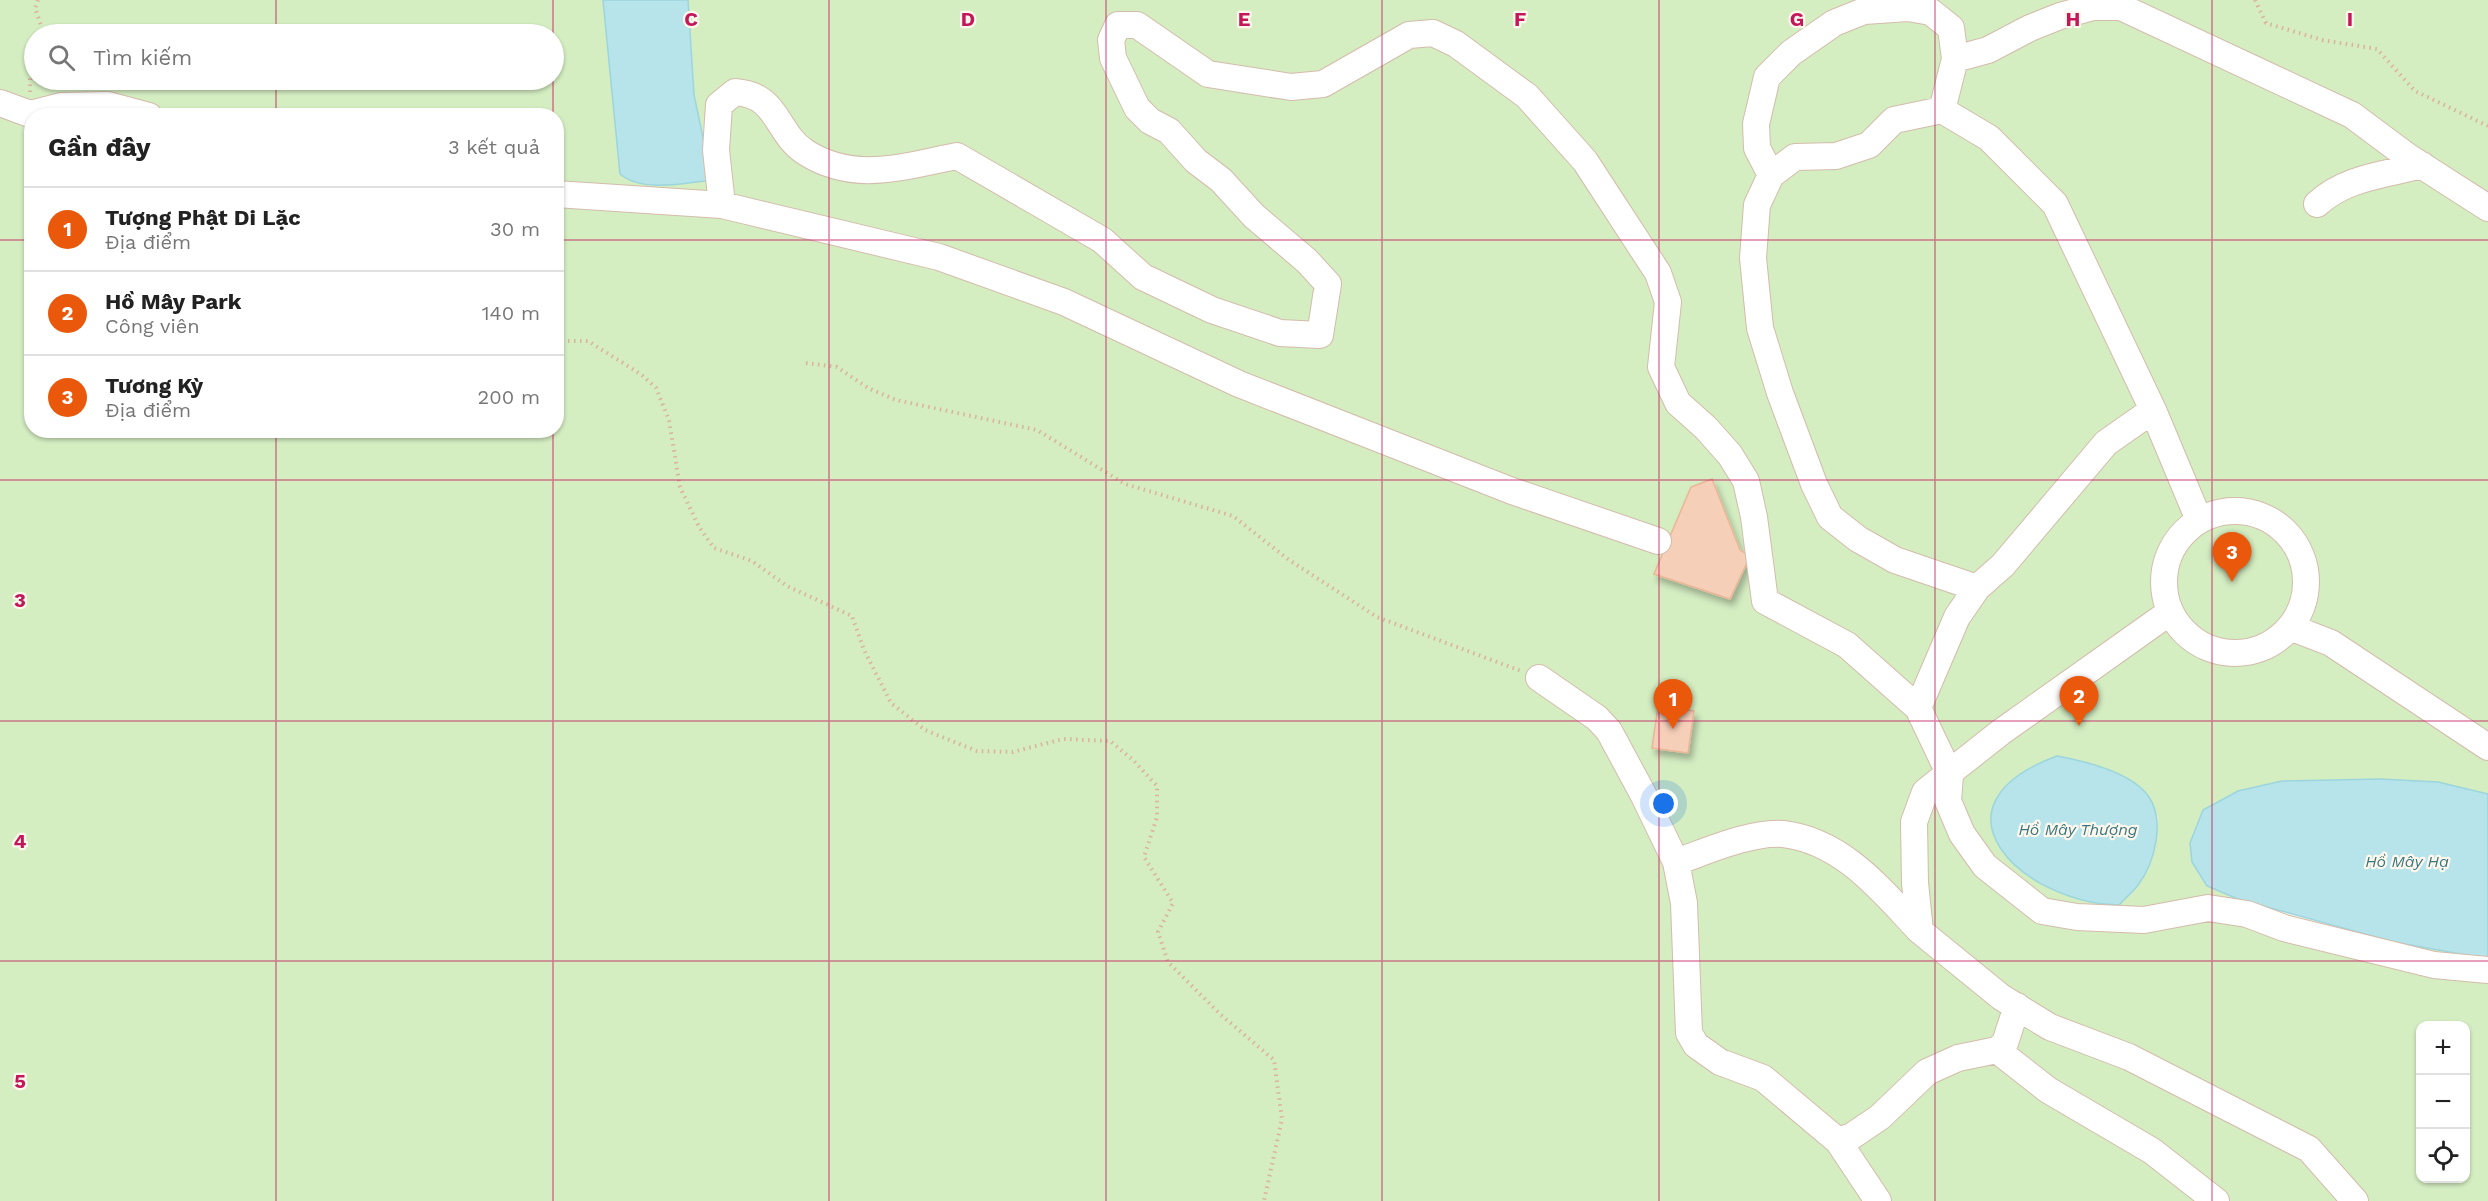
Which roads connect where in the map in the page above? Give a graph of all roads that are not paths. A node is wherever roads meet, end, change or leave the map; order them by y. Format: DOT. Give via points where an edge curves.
graph roads {
  1 [pos="1955,59"];
  2 [pos="0,103"];
  3 [pos="53,108"];
  4 [pos="119,108"];
  5 [pos="1942,110"];
  6 [pos="24,112"];
  7 [pos="2422,165"];
  8 [pos="1771,175"];
  9 [pos="564,195"];
  10 [pos="2318,204"];
  11 [pos="722,205"];
  12 [pos="2488,208"];
  13 [pos="2153,410"];
  14 [pos="2199,520"];
  15 [pos="1658,541"];
  16 [pos="1977,588"];
  17 [pos="2170,612"];
  18 [pos="2290,627"];
  19 [pos="1539,678"];
  20 [pos="1918,708"];
  21 [pos="2488,747"];
  22 [pos="1950,775"];
  23 [pos="1676,862"];
  24 [pos="1920,931"];
  25 [pos="2488,970"];
  26 [pos="2018,1006"];
  27 [pos="1997,1050"];
  28 [pos="1838,1141"];
  29 [pos="1878,1201"];
  30 [pos="2216,1201"];
  31 [pos="2355,1201"];
  1 -- 5 [label="street"];
  1 -- 7 [label="street" via="1988,50 2060,16 2093,7 2121,7 2352,115"];
  1 -- 8 [label="street" via="1951,28 1930,12 1908,8 1864,11 1834,23 1791,53 1767,78 1756,124 1757,148"];
  2 -- 6 [label="street"];
  3 -- 4 [label="street"];
  5 -- 8 [label="street" via="1894,120 1869,145 1836,156 1795,157"];
  5 -- 13 [label="street" via="1989,138 2055,204"];
  7 -- 10 [label="street" via="2351,181 2331,191"];
  7 -- 12 [label="street"];
  8 -- 16 [label="street" via="1758,205 1753,258 1760,328 1780,393 1830,518 1895,560"];
  9 -- 11 [label="street"];
  11 -- 15 [label="street" via="949,261 1064,302 1261,392 1512,491"];
  11 -- 20 [label="street" via="716,150 719,105 735,92 749,93 767,103 804,152 839,168 873,172 957,156 1102,240 1143,277 1212,310 1280,333 1320,335 1328,284 1169,131 1137,108 1113,58 1111,40 1118,25 1137,25 1208,74 1291,87 1323,84 1409,35 1433,33 1456,44 1527,96 1585,161 1658,273 1668,302 1661,367 1678,403 1730,455 1746,481 1765,601 1847,645"];
  13 -- 14 [label="street"];
  13 -- 16 [label="street" via="2106,443 2003,565"];
  14 -- 17 [label="street" via="2182,533 2171,551 2164,592"];
  14 -- 18 [label="street" via="2222,512 2247,511 2270,519 2289,535 2301,556 2306,580 2302,605"];
  16 -- 20 [label="street" via="1958,617"];
  17 -- 18 [label="street" via="2183,632 2203,646 2226,653 2250,652 2265,646"];
  17 -- 22 [label="street" via="2001,732"];
  18 -- 21 [label="street" via="2331,643"];
  19 -- 23 [label="street" via="1597,718 1609,731"];
  20 -- 22 [label="street"];
  22 -- 24 [label="street" via="1925,792 1914,822"];
  22 -- 25 [label="street" via="1948,801 1962,834 1985,866 2042,911 2144,920 2208,908 2247,914 2284,928 2434,965"];
  23 -- 24 [label="street" via="1750,838 1783,834 1838,853 1857,866"];
  23 -- 28 [label="street" via="1684,903 1689,1033 1706,1054 1763,1077"];
  24 -- 26 [label="street" via="2001,997"];
  26 -- 27 [label="street" via="2005,1043"];
  26 -- 31 [label="street" via="2050,1027 2129,1057 2309,1149"];
  27 -- 28 [label="street" via="1958,1058 1927,1072 1880,1117"];
  27 -- 30 [label="street" via="2048,1090 2152,1151"];
  28 -- 29 [label="street"];
}
